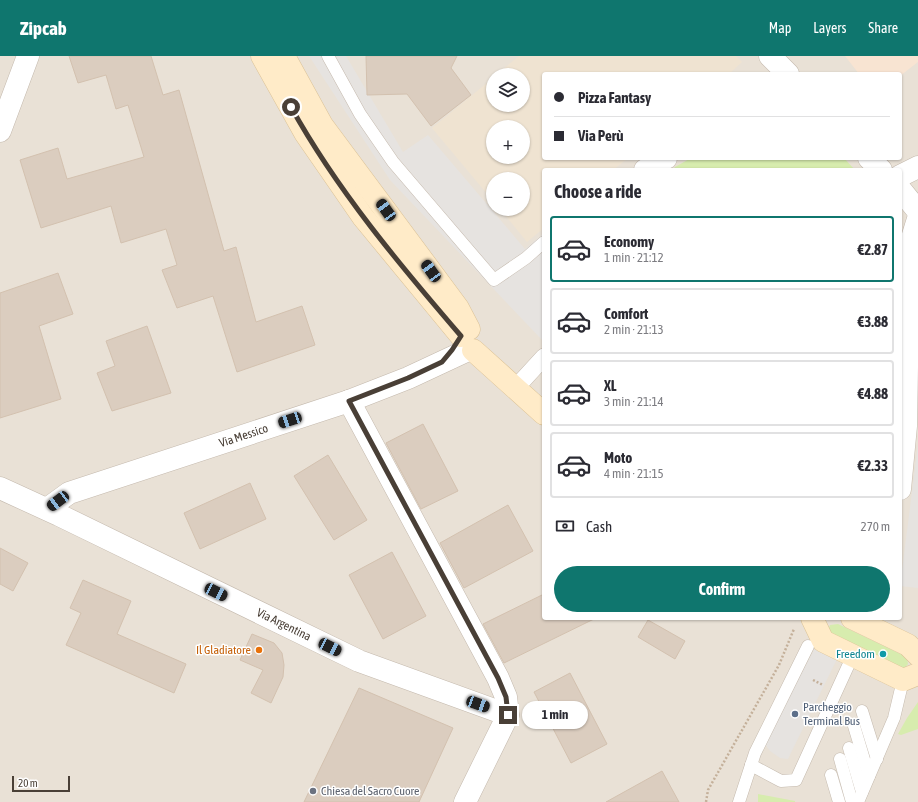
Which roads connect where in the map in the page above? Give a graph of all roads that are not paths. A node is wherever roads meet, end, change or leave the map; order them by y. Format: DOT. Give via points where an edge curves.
graph roads {
  1 [pos="28,56"];
  2 [pos="262,56"];
  3 [pos="284,56"];
  4 [pos="328,56"];
  5 [pos="770,56"];
  6 [pos="786,72"];
  7 [pos="0,131"];
  8 [pos="662,160"];
  9 [pos="871,160"];
  10 [pos="918,167"];
  11 [pos="648,168"];
  12 [pos="879,168"];
  13 [pos="902,175"];
  14 [pos="902,191"];
  15 [pos="918,211"];
  16 [pos="918,219"];
  17 [pos="542,244"];
  18 [pos="470,342"];
  19 [pos="542,359"];
  20 [pos="518,384"];
  21 [pos="542,400"];
  22 [pos="349,401"];
  23 [pos="542,412"];
  24 [pos="902,468"];
  25 [pos="0,488"];
  26 [pos="47,509"];
  27 [pos="810,621"];
  28 [pos="866,621"];
  29 [pos="808,646"];
  30 [pos="848,666"];
  31 [pos="914,669"];
  32 [pos="862,711"];
  33 [pos="508,715"];
  34 [pos="854,726"];
  35 [pos="849,748"];
  36 [pos="876,759"];
  37 [pos="840,760"];
  38 [pos="750,767"];
  39 [pos="831,775"];
  40 [pos="869,776"];
  41 [pos="860,797"];
  42 [pos="465,802"];
  43 [pos="739,802"];
  44 [pos="747,802"];
  45 [pos="840,802"];
  46 [pos="852,802"];
  1 -- 7 [label="street"];
  2 -- 18 [label="main road" via="305,133 362,217"];
  3 -- 18 [label="main road" via="322,125 458,308"];
  4 -- 17 [label="lane" via="360,114 393,162 494,280"];
  5 -- 6 [label="street"];
  8 -- 11 [label="street"];
  9 -- 12 [label="street"];
  10 -- 13 [label="street"];
  14 -- 15 [label="street"];
  16 -- 24 [label="street" via="909,248 906,426"];
  18 -- 20 [label="main road"];
  18 -- 22 [label="street, Via Messico" via="442,362"];
  19 -- 20 [label="street"];
  20 -- 21 [label="main road"];
  20 -- 23 [label="main road"];
  22 -- 26 [label="street, Via Messico" via="69,493"];
  22 -- 33 [label="street" via="498,678 506,697"];
  25 -- 26 [label="street, Via Argentina"];
  26 -- 33 [label="street, Via Argentina" via="359,661"];
  27 -- 31 [label="main road" via="824,641"];
  28 -- 31 [label="main road" via="908,645"];
  29 -- 38 [label="lane"];
  30 -- 38 [label="lane" via="796,780 781,781"];
  31 -- 36 [label="lane"];
  32 -- 36 [label="lane"];
  33 -- 42 [label="street"];
  34 -- 40 [label="lane"];
  35 -- 41 [label="lane"];
  36 -- 40 [label="lane"];
  37 -- 46 [label="lane"];
  38 -- 43 [label="lane"];
  38 -- 44 [label="lane"];
  39 -- 45 [label="lane"];
  40 -- 41 [label="lane"];
}
